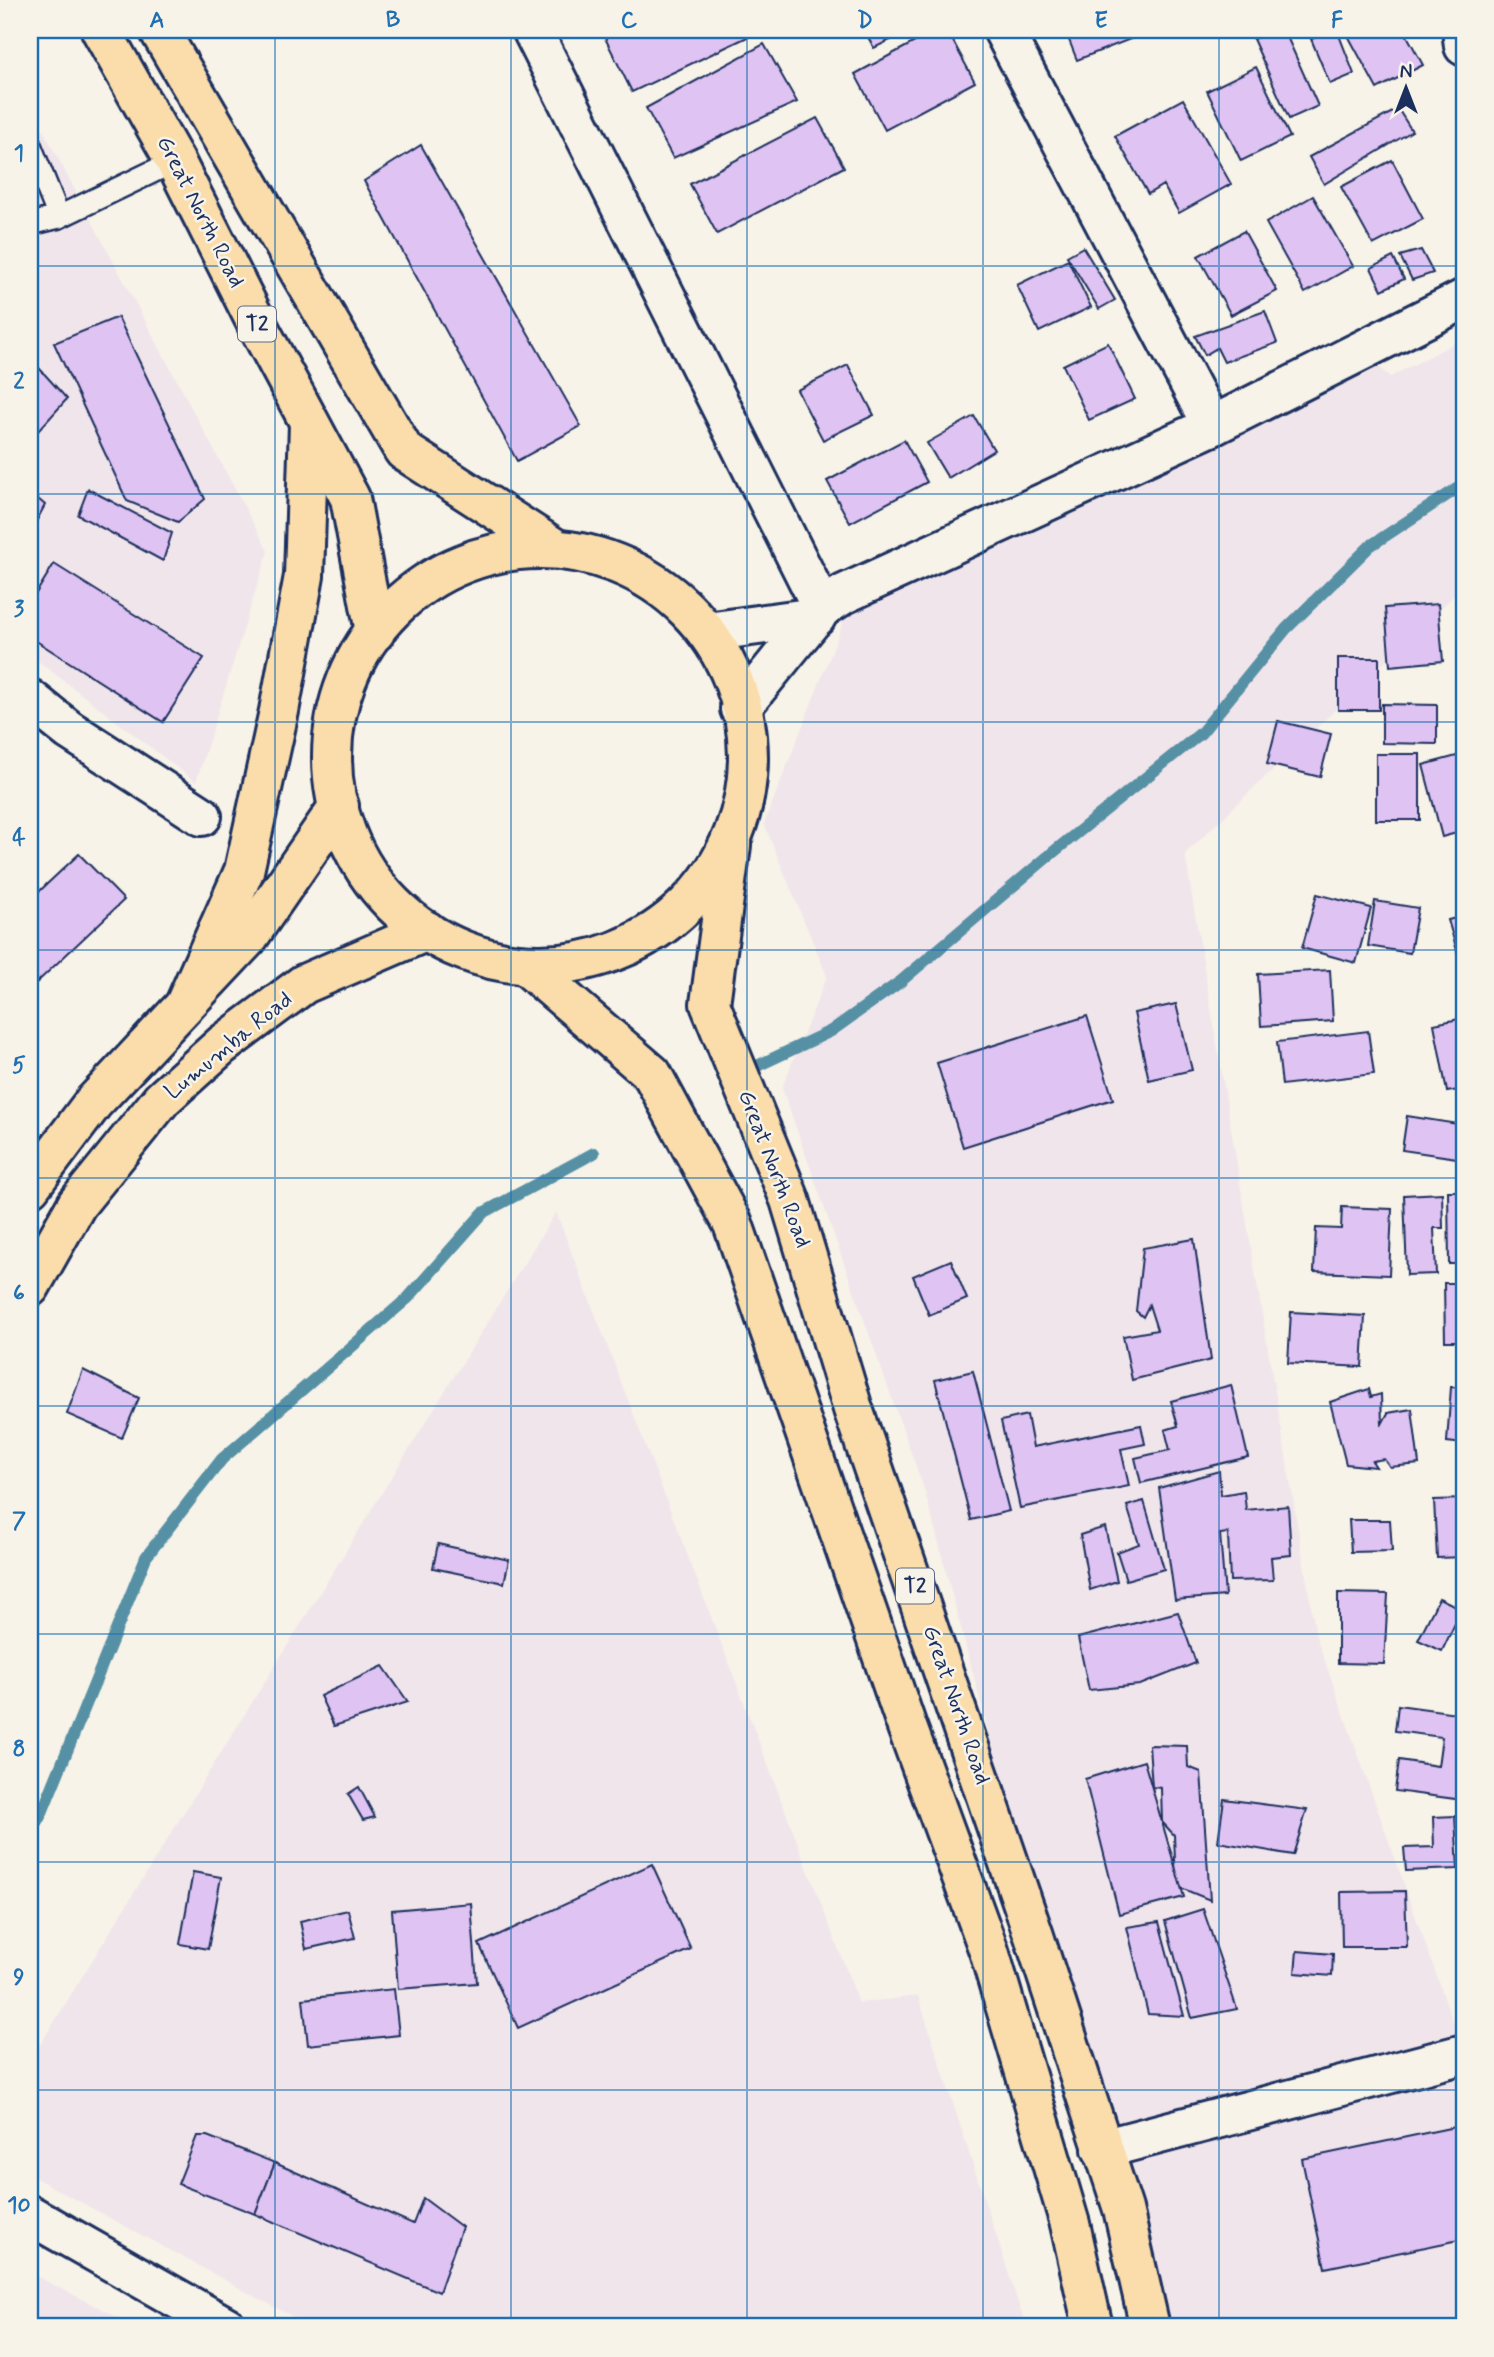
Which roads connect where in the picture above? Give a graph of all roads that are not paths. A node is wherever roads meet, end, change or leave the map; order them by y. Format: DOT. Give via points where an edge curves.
graph roads {
  1 [pos="101,30"];
  2 [pos="159,30"];
  3 [pos="532,30"];
  4 [pos="1003,30"];
  5 [pos="1462,30"];
  6 [pos="1464,46"];
  7 [pos="30,145"];
  8 [pos="175,161"];
  9 [pos="59,216"];
  10 [pos="30,224"];
  11 [pos="1464,299"];
  12 [pos="309,422"];
  13 [pos="1212,426"];
  14 [pos="553,547"];
  15 [pos="819,612"];
  16 [pos="375,632"];
  17 [pos="707,632"];
  18 [pos="30,699"];
  19 [pos="740,709"];
  20 [pos="339,806"];
  21 [pos="202,816"];
  22 [pos="731,845"];
  23 [pos="427,931"];
  24 [pos="530,969"];
  25 [pos="186,1002"];
  26 [pos="30,1187"];
  27 [pos="30,1287"];
  28 [pos="1464,2054"];
  29 [pos="1102,2149"];
  30 [pos="30,2215"];
  31 [pos="217,2325"];
  32 [pos="1093,2327"];
  33 [pos="1150,2327"];
  1 -- 8 [label="main road, Great North Road / T2"];
  2 -- 14 [label="main road" via="404,451"];
  3 -- 15 [label="street"];
  4 -- 13 [label="street"];
  5 -- 6 [label="street"];
  7 -- 9 [label="lane"];
  8 -- 9 [label="lane"];
  8 -- 12 [label="main road, Great North Road / T2"];
  9 -- 10 [label="lane"];
  11 -- 13 [label="street"];
  12 -- 16 [label="main road, Great North Road / T2" via="350,498"];
  12 -- 25 [label="main road" via="304,576 279,711 244,871"];
  13 -- 15 [label="street" via="844,594"];
  14 -- 16 [label="main road" via="485,554 454,566 424,584"];
  14 -- 17 [label="main road, Great North Road" via="627,566 671,595"];
  15 -- 17 [label="street"];
  15 -- 19 [label="street"];
  16 -- 20 [label="main road" via="352,671 337,715 332,761"];
  17 -- 19 [label="main road, Great North Road" via="735,681"];
  18 -- 21 [label="street" via="69,730"];
  19 -- 22 [label="main road, Great North Road" via="746,764"];
  20 -- 23 [label="main road" via="365,868 393,903"];
  20 -- 25 [label="main road" via="248,938"];
  22 -- 24 [label="main road" via="704,887 669,922 626,950 580,965"];
  22 -- 29 [label="main road, Great North Road / T2" via="710,1004 790,1200 853,1409"];
  23 -- 24 [label="main road" via="476,958"];
  23 -- 27 [label="main road, Lumumba Road" via="304,984 222,1045 162,1099 77,1204"];
  24 -- 32 [label="main road, T2" via="652,1074 733,1224 989,1951 1070,2224"];
  25 -- 26 [label="main road" via="93,1103"];
  28 -- 29 [label="street"];
  29 -- 33 [label="main road, Great North Road / T2" via="1122,2208"];
  30 -- 31 [label="street"];
}
